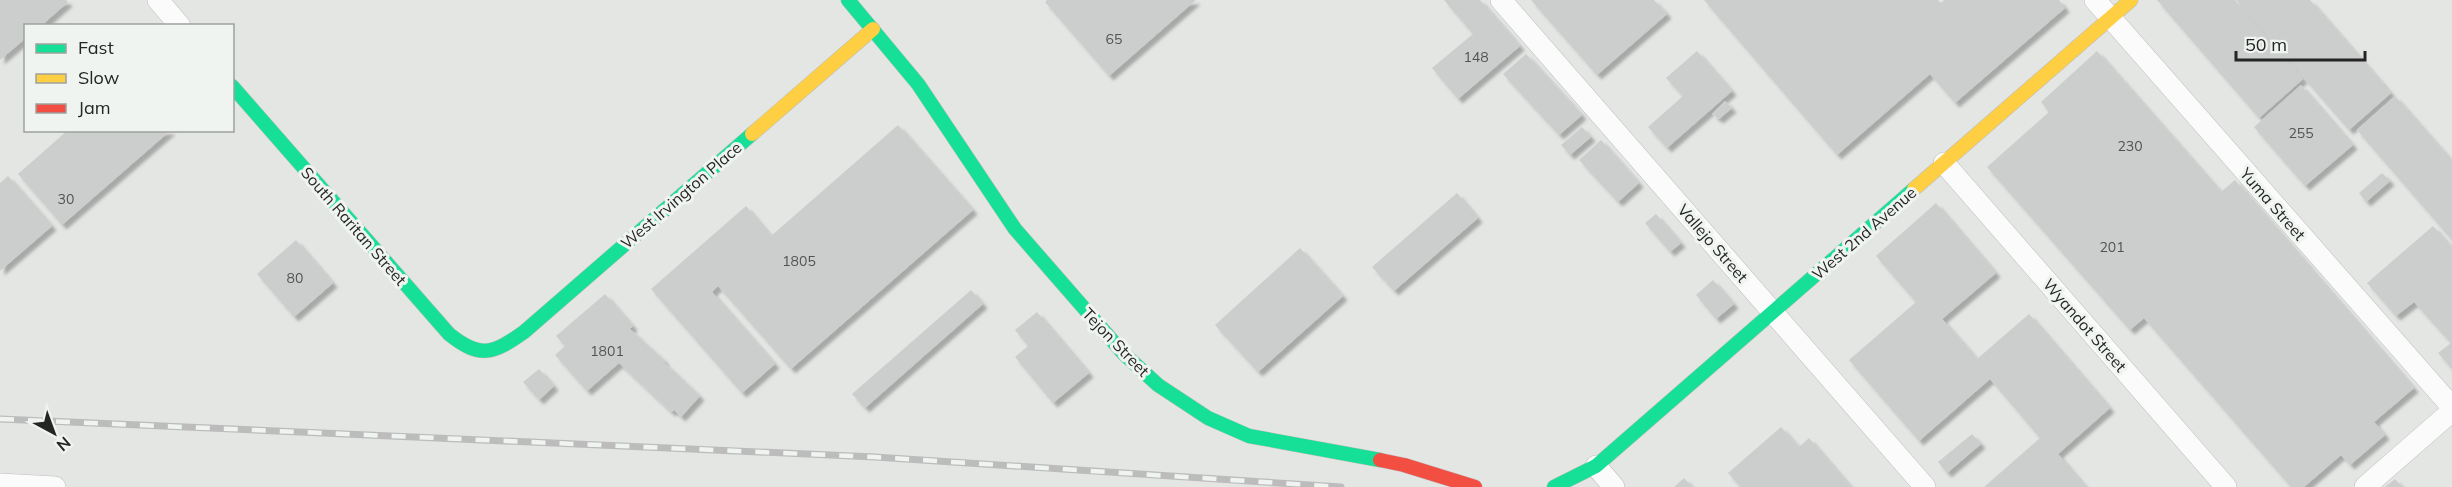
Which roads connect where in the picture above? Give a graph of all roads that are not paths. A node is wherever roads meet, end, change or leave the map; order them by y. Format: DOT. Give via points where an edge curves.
graph roads {
  1 [pos="158,0"];
  2 [pos="848,0"];
  3 [pos="1501,0"];
  4 [pos="2095,0"];
  5 [pos="2131,0"];
  6 [pos="2110,18"];
  7 [pos="178,24"];
  8 [pos="873,29"];
  9 [pos="234,88"];
  10 [pos="1944,164"];
  11 [pos="1773,312"];
  12 [pos="485,354"];
  13 [pos="2452,409"];
  14 [pos="1596,466"];
  15 [pos="0,484"];
  16 [pos="55,487"];
  17 [pos="1475,487"];
  18 [pos="1554,487"];
  19 [pos="1614,487"];
  20 [pos="1924,487"];
  21 [pos="2226,487"];
  22 [pos="2365,487"];
  1 -- 7 [label="street"];
  2 -- 8 [label="street, Tejon Street"];
  3 -- 11 [label="street, Vallejo Street"];
  4 -- 6 [label="street, Yuma Street"];
  5 -- 6 [label="street, West 2nd Avenue"];
  6 -- 10 [label="street, West 2nd Avenue"];
  6 -- 13 [label="street, Yuma Street"];
  8 -- 12 [label="street, West Irvington Place" via="524,332"];
  8 -- 17 [label="street, Tejon Street" via="918,84 1015,230 1124,354 1158,385 1209,418 1249,436 1404,465"];
  9 -- 12 [label="street, South Raritan Street" via="449,334 466,349"];
  10 -- 11 [label="street, West 2nd Avenue"];
  10 -- 21 [label="street, Wyandot Street"];
  11 -- 14 [label="street, West 2nd Avenue"];
  11 -- 20 [label="street, Vallejo Street"];
  13 -- 22 [label="street"];
  14 -- 18 [label="street"];
  14 -- 19 [label="street"];
  15 -- 16 [label="street"];
}
